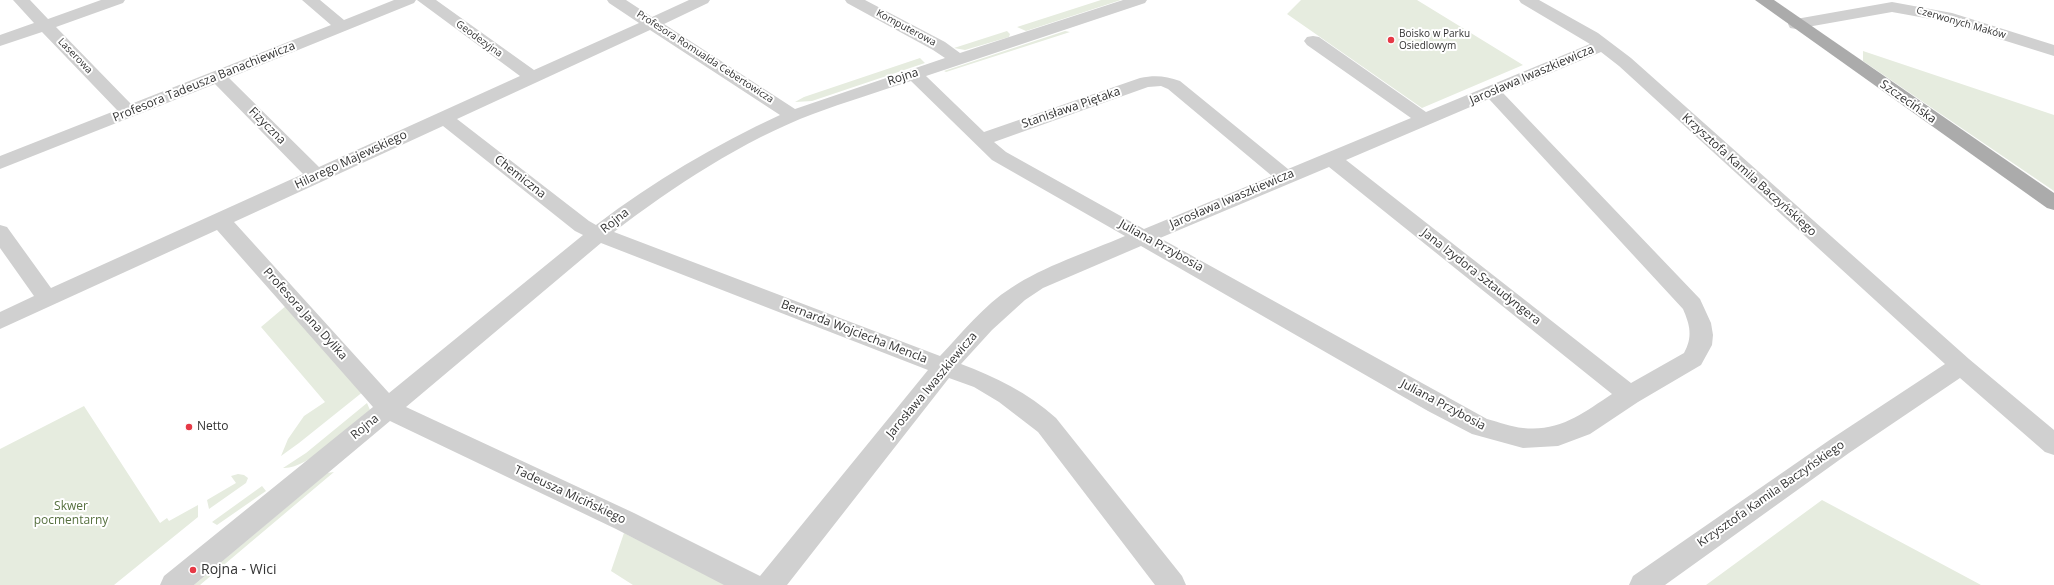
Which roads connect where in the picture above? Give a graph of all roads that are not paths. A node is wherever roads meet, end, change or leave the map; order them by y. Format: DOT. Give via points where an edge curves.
graph roads {
  1 [pos="20,0"];
  2 [pos="116,0"];
  3 [pos="310,0"];
  4 [pos="408,0"];
  5 [pos="425,0"];
  6 [pos="615,0"];
  7 [pos="702,0"];
  8 [pos="853,0"];
  9 [pos="1139,0"];
  10 [pos="1527,0"];
  11 [pos="1763,0"];
  12 [pos="652,23"];
  13 [pos="1796,24"];
  14 [pos="44,25"];
  15 [pos="342,26"];
  16 [pos="0,41"];
  17 [pos="1313,41"];
  18 [pos="1603,45"];
  19 [pos="2054,51"];
  20 [pos="957,59"];
  21 [pos="914,74"];
  22 [pos="217,76"];
  23 [pos="533,77"];
  24 [pos="1491,91"];
  25 [pos="129,112"];
  26 [pos="794,116"];
  27 [pos="444,118"];
  28 [pos="1424,119"];
  29 [pos="980,140"];
  30 [pos="1331,158"];
  31 [pos="0,163"];
  32 [pos="316,176"];
  33 [pos="1286,177"];
  34 [pos="2054,204"];
  35 [pos="220,220"];
  36 [pos="0,232"];
  37 [pos="598,234"];
  38 [pos="1143,236"];
  39 [pos="47,299"];
  40 [pos="0,321"];
  41 [pos="1961,365"];
  42 [pos="944,366"];
  43 [pos="1630,395"];
  44 [pos="388,409"];
  45 [pos="2054,445"];
  46 [pos="174,585"];
  47 [pos="751,585"];
  48 [pos="770,585"];
  49 [pos="1172,585"];
  50 [pos="1643,585"];
  1 -- 14 [label="street, Laserowa"];
  2 -- 14 [label="street"];
  3 -- 15 [label="street"];
  4 -- 15 [label="street, Profesora Tadeusza Banachiewicza"];
  5 -- 23 [label="street, Geodezyjna"];
  6 -- 12 [label="street, Profesora Romualda Cebertowicza"];
  7 -- 12 [label="street, Hilarego Majewskiego"];
  8 -- 20 [label="street, Komputerowa" via="939,46"];
  9 -- 20 [label="street, Rojna"];
  10 -- 18 [label="street, Krzysztofa Kamila Baczyńskiego"];
  11 -- 13 [label="main road, Szczecińska"];
  12 -- 23 [label="street, Hilarego Majewskiego"];
  12 -- 26 [label="street, Profesora Romualda Cebertowicza"];
  13 -- 19 [label="street, Czerwonych Maków" via="1892,7 1946,17"];
  13 -- 34 [label="main road, Szczecińska"];
  14 -- 16 [label="street"];
  14 -- 25 [label="street, Laserowa"];
  15 -- 22 [label="street, Profesora Tadeusza Banachiewicza"];
  17 -- 28 [label="street"];
  18 -- 24 [label="street, Jarosława Iwaszkiewicza"];
  18 -- 41 [label="street, Krzysztofa Kamila Baczyńskiego"];
  20 -- 21 [label="street, Rojna"];
  21 -- 26 [label="street, Rojna"];
  21 -- 29 [label="street, Juliana Przybosia"];
  22 -- 25 [label="street, Profesora Tadeusza Banachiewicza"];
  22 -- 32 [label="street, Fizyczna"];
  23 -- 27 [label="street, Hilarego Majewskiego"];
  24 -- 28 [label="street, Jarosława Iwaszkiewicza"];
  24 -- 43 [label="street, Juliana Przybosia" via="1692,305 1702,335 1693,359"];
  25 -- 31 [label="street, Profesora Tadeusza Banachiewicza"];
  26 -- 37 [label="street, Rojna" via="693,168 637,204"];
  27 -- 32 [label="street, Hilarego Majewskiego"];
  27 -- 37 [label="street, Chemiczna" via="582,226"];
  28 -- 30 [label="street, Jarosława Iwaszkiewicza"];
  29 -- 33 [label="street, Stanisława Piętaka" via="1146,82 1162,81 1174,85"];
  29 -- 38 [label="street, Juliana Przybosia" via="999,156"];
  30 -- 33 [label="street, Jarosława Iwaszkiewicza"];
  30 -- 43 [label="street, Jana Izydora Sztaudyngera"];
  32 -- 35 [label="street, Hilarego Majewskiego"];
  33 -- 38 [label="street, Jarosława Iwaszkiewicza"];
  35 -- 39 [label="street, Hilarego Majewskiego"];
  35 -- 44 [label="street, Profesora Jana Dylika"];
  36 -- 39 [label="street"];
  37 -- 42 [label="street, Bernarda Wojciecha Mencla"];
  37 -- 44 [label="street, Rojna"];
  38 -- 42 [label="street, Jarosława Iwaszkiewicza" via="1035,283 1017,294"];
  38 -- 43 [label="street, Juliana Przybosia" via="1438,404 1494,432 1522,438 1558,436 1581,427"];
  39 -- 40 [label="street, Hilarego Majewskiego"];
  41 -- 45 [label="street, Krzysztofa Kamila Baczyńskiego"];
  41 -- 50 [label="street, Krzysztofa Kamila Baczyńskiego" via="1840,446"];
  42 -- 48 [label="street, Jarosława Iwaszkiewicza"];
  42 -- 49 [label="street, Bernarda Wojciecha Mencla" via="1009,395 1047,425"];
  44 -- 46 [label="street, Rojna"];
  44 -- 47 [label="street, Tadeusza Micińskiego" via="625,521"];
}
